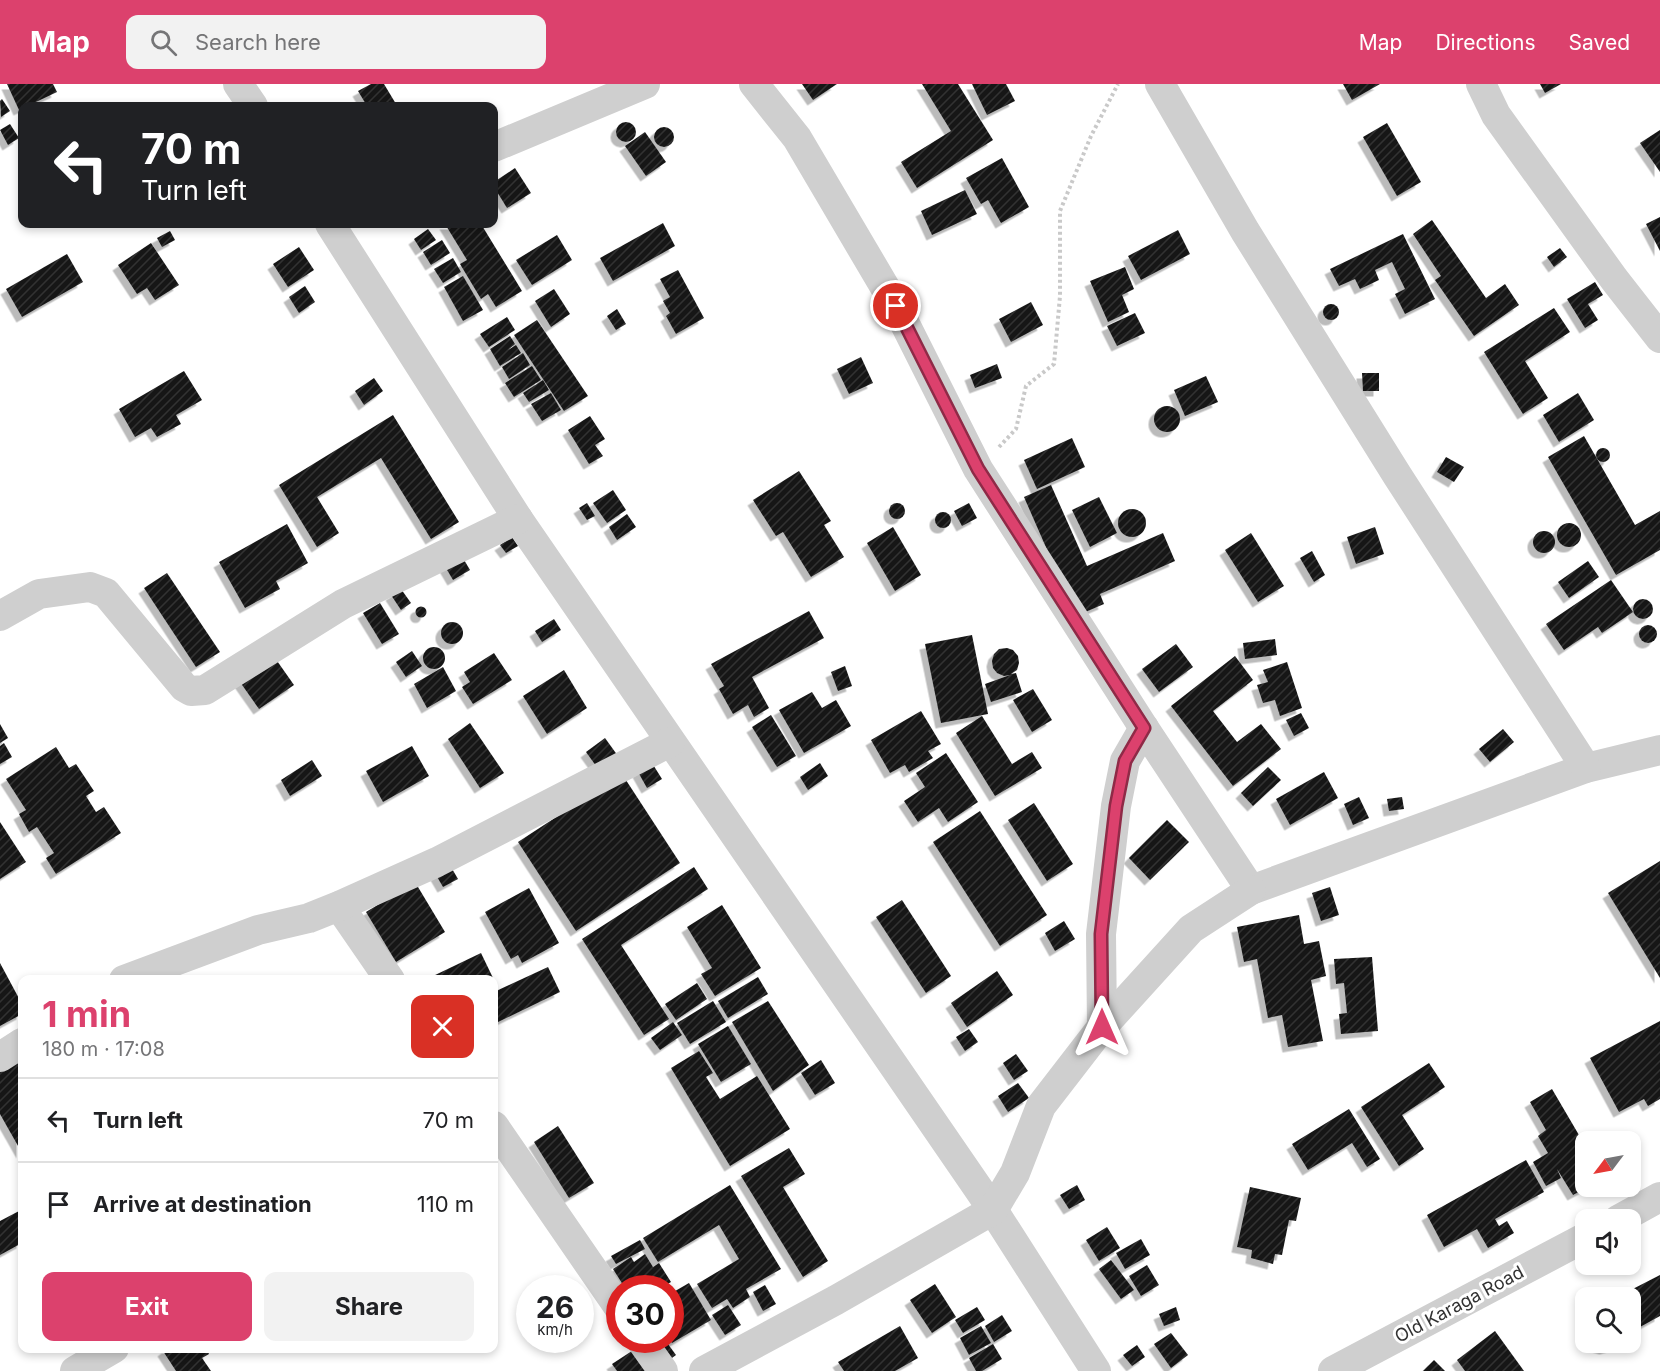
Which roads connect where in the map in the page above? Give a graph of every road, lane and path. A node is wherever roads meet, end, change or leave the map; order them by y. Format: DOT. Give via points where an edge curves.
graph roads {
  1 [pos="238,84"];
  2 [pos="645,84"];
  3 [pos="754,84"];
  4 [pos="1118,84"];
  5 [pos="1160,84"];
  6 [pos="1481,84"];
  7 [pos="250,102"];
  8 [pos="498,145"];
  9 [pos="334,228"];
  10 [pos="1660,338"];
  11 [pos="978,469"];
  12 [pos="518,519"];
  13 [pos="0,616"];
  14 [pos="1144,728"];
  15 [pos="670,742"];
  16 [pos="1660,750"];
  17 [pos="1586,768"];
  18 [pos="1251,890"];
  19 [pos="339,906"];
  20 [pos="137,975"];
  21 [pos="387,975"];
  22 [pos="1102,1027"];
  23 [pos="18,1046"];
  24 [pos="0,1057"];
  25 [pos="498,1134"];
  26 [pos="1660,1197"];
  27 [pos="1638,1209"];
  28 [pos="993,1210"];
  29 [pos="1575,1243"];
  30 [pos="606,1289"];
  31 [pos="106,1353"];
  32 [pos="650,1353"];
  33 [pos="75,1371"];
  34 [pos="663,1371"];
  35 [pos="704,1371"];
  36 [pos="1096,1371"];
  37 [pos="1333,1371"];
  1 -- 7 [label="street"];
  2 -- 8 [label="street"];
  3 -- 11 [label="street" via="797,138 890,296"];
  4 -- 11 [label="path" via="1060,211 1060,296 1054,364 1026,386 1016,429"];
  5 -- 17 [label="street" via="1251,241"];
  6 -- 10 [label="street" via="1496,115"];
  9 -- 12 [label="street"];
  11 -- 14 [label="street"];
  12 -- 13 [label="street" via="343,604 205,690 184,687 106,593 90,587 39,594"];
  12 -- 15 [label="street"];
  14 -- 18 [label="street"];
  14 -- 22 [label="street" via="1125,761 1116,806 1101,934"];
  15 -- 19 [label="street" via="437,862"];
  15 -- 28 [label="street"];
  16 -- 17 [label="street"];
  17 -- 18 [label="street"];
  18 -- 22 [label="street" via="1191,929"];
  19 -- 20 [label="street" via="258,930"];
  19 -- 21 [label="street"];
  22 -- 28 [label="street" via="1041,1106 1015,1173"];
  23 -- 24 [label="street"];
  25 -- 30 [label="street"];
  26 -- 27 [label="street"];
  28 -- 35 [label="street"];
  28 -- 36 [label="street"];
  29 -- 37 [label="street, Old Karaga Road"];
  31 -- 33 [label="street"];
  32 -- 34 [label="street"];
}
